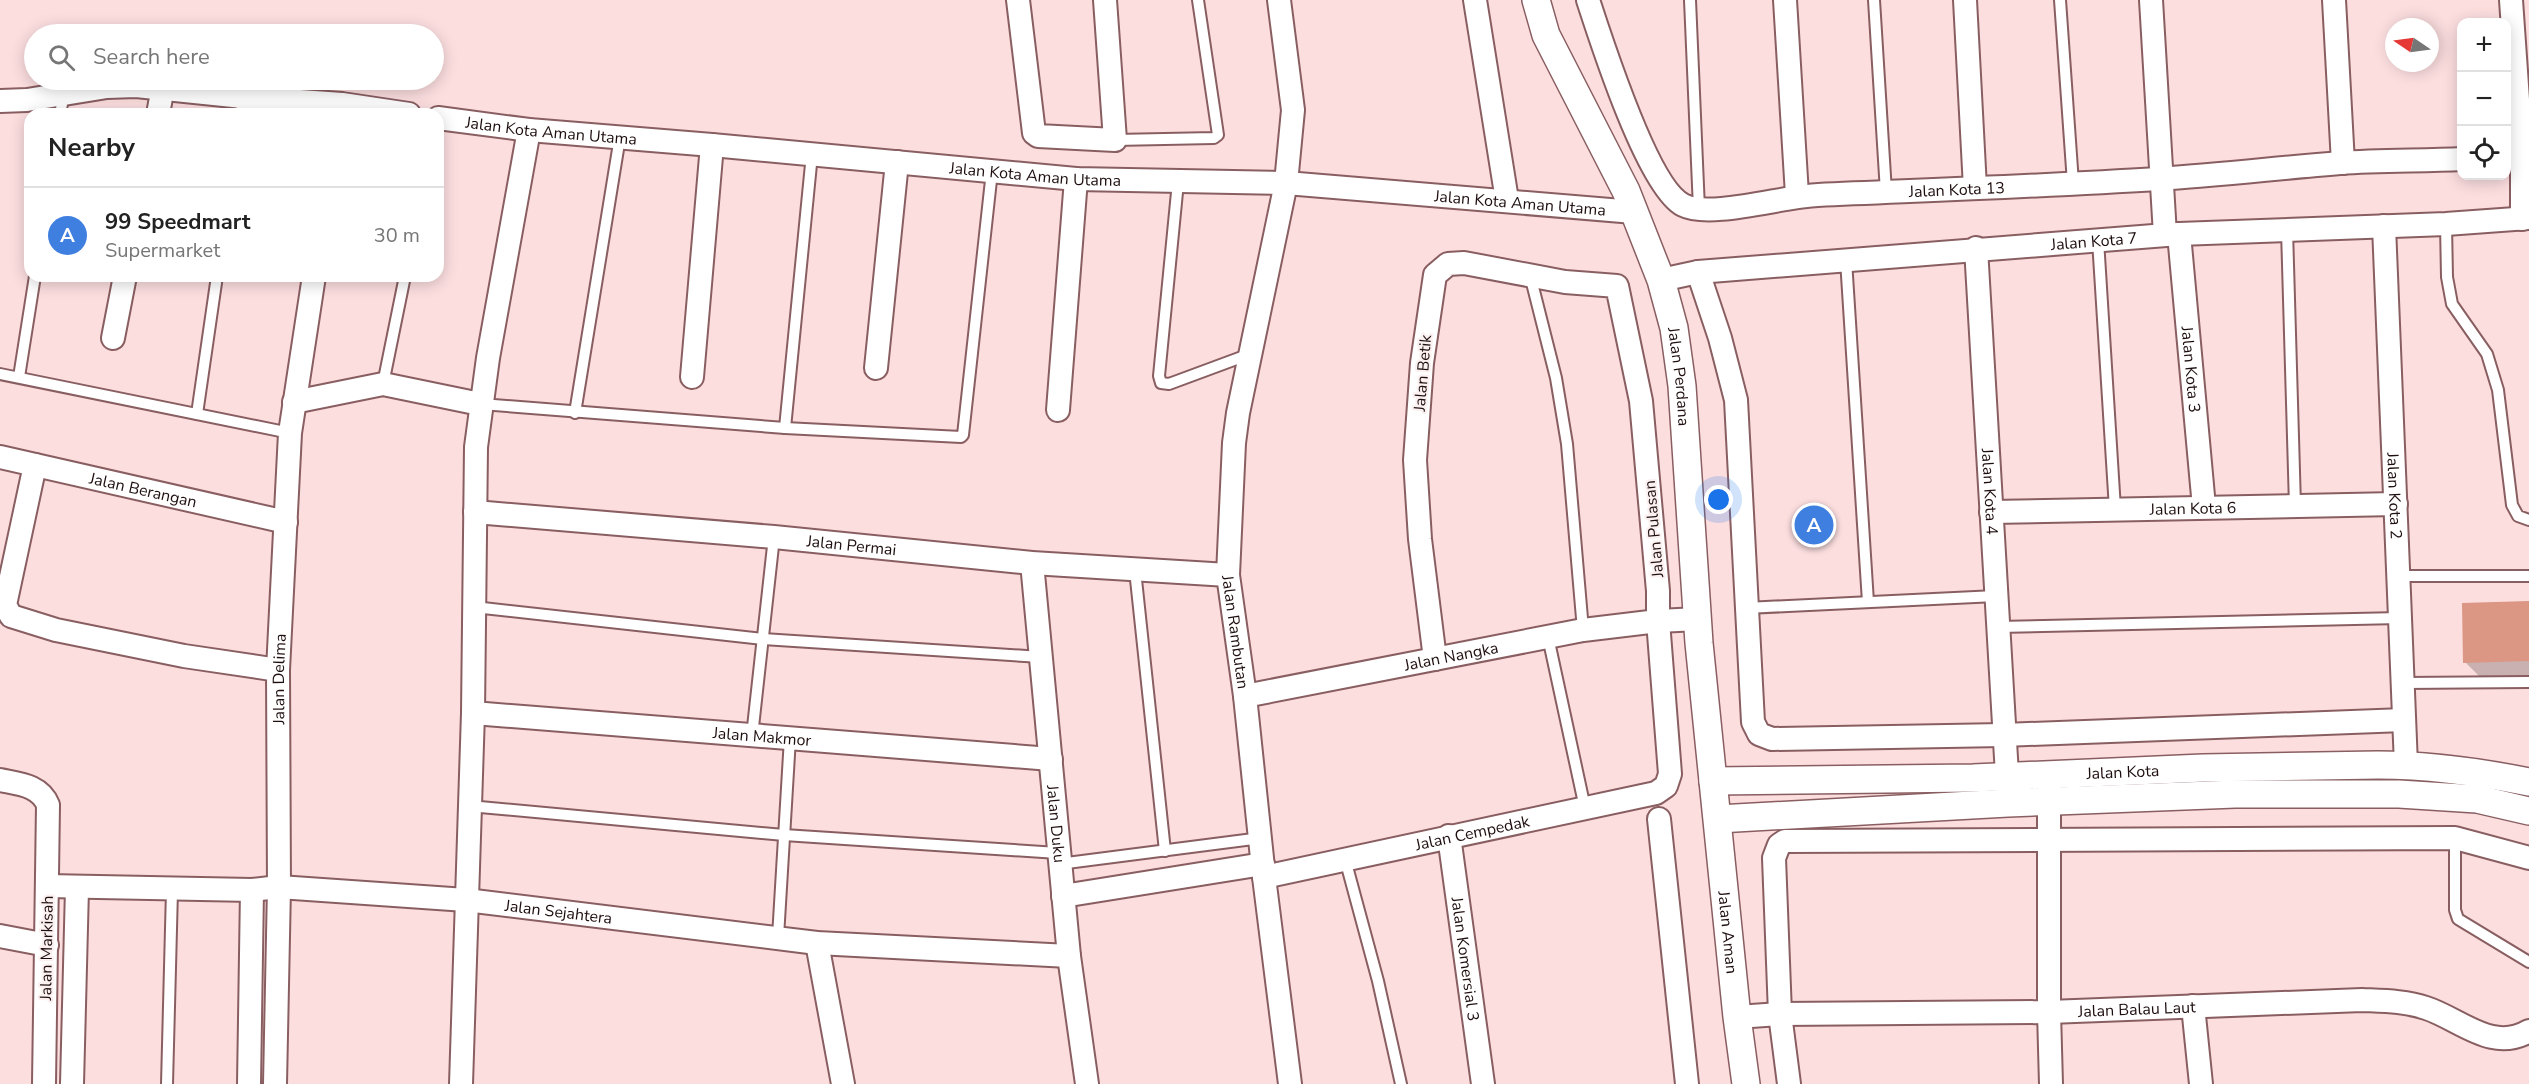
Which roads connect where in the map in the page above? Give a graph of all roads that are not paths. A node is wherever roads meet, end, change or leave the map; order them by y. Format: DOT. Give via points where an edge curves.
graph roads {
  1 [pos="1018,0"];
  2 [pos="1105,0"];
  3 [pos="1198,0"];
  4 [pos="1279,0"];
  5 [pos="1475,0"];
  6 [pos="1536,0"];
  7 [pos="1588,0"];
  8 [pos="1690,0"];
  9 [pos="1785,0"];
  10 [pos="1874,0"];
  11 [pos="1965,0"];
  12 [pos="2060,0"];
  13 [pos="2151,0"];
  14 [pos="2334,0"];
  15 [pos="2511,0"];
  16 [pos="99,90"];
  17 [pos="162,90"];
  18 [pos="175,90"];
  19 [pos="0,101"];
  20 [pos="62,103"];
  21 [pos="242,106"];
  22 [pos="159,108"];
  23 [pos="308,108"];
  24 [pos="444,119"];
  25 [pos="529,130"];
  26 [pos="620,137"];
  27 [pos="1115,140"];
  28 [pos="712,145"];
  29 [pos="812,154"];
  30 [pos="2519,157"];
  31 [pos="2457,159"];
  32 [pos="897,162"];
  33 [pos="2343,163"];
  34 [pos="992,171"];
  35 [pos="1076,179"];
  36 [pos="2160,179"];
  37 [pos="1178,182"];
  38 [pos="1286,183"];
  39 [pos="2073,183"];
  40 [pos="1975,189"];
  41 [pos="1886,192"];
  42 [pos="1797,195"];
  43 [pos="1507,200"];
  44 [pos="1699,209"];
  45 [pos="1634,213"];
  46 [pos="2525,219"];
  47 [pos="2446,224"];
  48 [pos="2384,226"];
  49 [pos="2287,230"];
  50 [pos="2172,234"];
  51 [pos="2098,239"];
  52 [pos="1976,248"];
  53 [pos="1846,260"];
  54 [pos="1698,272"];
  55 [pos="1530,274"];
  56 [pos="1661,280"];
  57 [pos="34,282"];
  58 [pos="124,282"];
  59 [pos="216,282"];
  60 [pos="313,282"];
  61 [pos="404,282"];
  62 [pos="1617,286"];
  63 [pos="113,338"];
  64 [pos="1250,353"];
  65 [pos="876,368"];
  66 [pos="0,374"];
  67 [pos="20,377"];
  68 [pos="692,377"];
  69 [pos="383,384"];
  70 [pos="294,402"];
  71 [pos="480,404"];
  72 [pos="1058,410"];
  73 [pos="575,412"];
  74 [pos="197,414"];
  75 [pos="785,428"];
  76 [pos="290,433"];
  77 [pos="0,457"];
  78 [pos="35,465"];
  79 [pos="2396,504"];
  80 [pos="2295,506"];
  81 [pos="2204,507"];
  82 [pos="2115,509"];
  83 [pos="475,512"];
  84 [pos="1991,512"];
  85 [pos="2529,520"];
  86 [pos="286,522"];
  87 [pos="774,537"];
  88 [pos="1032,563"];
  89 [pos="1136,570"];
  90 [pos="1228,575"];
  91 [pos="2398,576"];
  92 [pos="2529,576"];
  93 [pos="1995,596"];
  94 [pos="1868,602"];
  95 [pos="474,607"];
  96 [pos="1746,608"];
  97 [pos="2400,618"];
  98 [pos="1698,619"];
  99 [pos="1658,621"];
  100 [pos="1997,627"];
  101 [pos="1583,630"];
  102 [pos="1548,637"];
  103 [pos="763,639"];
  104 [pos="1041,657"];
  105 [pos="1435,659"];
  106 [pos="278,670"];
  107 [pos="2529,682"];
  108 [pos="2403,683"];
  109 [pos="1245,696"];
  110 [pos="473,713"];
  111 [pos="2404,720"];
  112 [pos="2003,735"];
  113 [pos="752,736"];
  114 [pos="790,738"];
  115 [pos="1051,759"];
  116 [pos="2406,765"];
  117 [pos="1670,774"];
  118 [pos="2048,774"];
  119 [pos="0,780"];
  120 [pos="1713,781"];
  121 [pos="2529,782"];
  122 [pos="2008,790"];
  123 [pos="2050,801"];
  124 [pos="470,806"];
  125 [pos="1585,808"];
  126 [pos="2529,811"];
  127 [pos="1659,819"];
  128 [pos="1718,819"];
  129 [pos="784,835"];
  130 [pos="1449,836"];
  131 [pos="1261,838"];
  132 [pos="2455,838"];
  133 [pos="2050,841"];
  134 [pos="1165,851"];
  135 [pos="2529,858"];
  136 [pos="1058,859"];
  137 [pos="1345,859"];
  138 [pos="1263,871"];
  139 [pos="47,886"];
  140 [pos="279,887"];
  141 [pos="77,888"];
  142 [pos="172,890"];
  143 [pos="252,890"];
  144 [pos="1063,896"];
  145 [pos="466,900"];
  146 [pos="0,936"];
  147 [pos="778,937"];
  148 [pos="817,943"];
  149 [pos="47,945"];
  150 [pos="1069,956"];
  151 [pos="2529,962"];
  152 [pos="2193,1006"];
  153 [pos="2049,1012"];
  154 [pos="1780,1014"];
  155 [pos="1737,1017"];
  156 [pos="2529,1031"];
  157 [pos="44,1084"];
  158 [pos="72,1084"];
  159 [pos="167,1084"];
  160 [pos="249,1084"];
  161 [pos="275,1084"];
  162 [pos="461,1084"];
  163 [pos="843,1084"];
  164 [pos="1088,1084"];
  165 [pos="1290,1084"];
  166 [pos="1401,1084"];
  167 [pos="1484,1084"];
  168 [pos="1688,1084"];
  169 [pos="1746,1084"];
  170 [pos="1789,1084"];
  171 [pos="2052,1084"];
  172 [pos="2200,1084"];
  1 -- 27 [label="street" via="1034,133"];
  2 -- 27 [label="street"];
  3 -- 27 [label="lane" via="1218,135"];
  4 -- 38 [label="street, Jalan Rambutan" via="1293,110"];
  5 -- 43 [label="street"];
  6 -- 45 [label="street, Jalan Perdana" via="1546,35"];
  7 -- 44 [label="street" via="1599,37 1658,176 1680,204"];
  8 -- 44 [label="lane"];
  9 -- 42 [label="street"];
  10 -- 41 [label="lane"];
  11 -- 40 [label="street"];
  12 -- 39 [label="lane"];
  13 -- 36 [label="street, Jalan Kota 3"];
  14 -- 33 [label="street"];
  15 -- 30 [label="street"];
  16 -- 20 [label="street"];
  17 -- 22 [label="street"];
  18 -- 21 [label="street"];
  19 -- 20 [label="street"];
  21 -- 23 [label="street"];
  24 -- 25 [label="street, Jalan Kota Aman Utama"];
  25 -- 26 [label="street, Jalan Kota Aman Utama"];
  25 -- 71 [label="street"];
  26 -- 28 [label="street, Jalan Kota Aman Utama"];
  26 -- 73 [label="lane"];
  28 -- 29 [label="street, Jalan Kota Aman Utama"];
  28 -- 68 [label="street"];
  29 -- 32 [label="street, Jalan Kota Aman Utama"];
  29 -- 75 [label="lane"];
  30 -- 46 [label="street"];
  31 -- 33 [label="street, Jalan Kota 13"];
  32 -- 34 [label="street, Jalan Kota Aman Utama"];
  32 -- 65 [label="street"];
  33 -- 36 [label="street, Jalan Kota 13"];
  34 -- 35 [label="street, Jalan Kota Aman Utama"];
  34 -- 75 [label="lane" via="963,435"];
  35 -- 37 [label="street, Jalan Kota Aman Utama"];
  35 -- 72 [label="street"];
  36 -- 39 [label="street, Jalan Kota 13"];
  36 -- 50 [label="street, Jalan Kota 3"];
  37 -- 38 [label="street, Jalan Kota Aman Utama"];
  37 -- 64 [label="lane" via="1161,383 1169,384"];
  38 -- 43 [label="street, Jalan Kota Aman Utama"];
  38 -- 64 [label="street, Jalan Rambutan"];
  39 -- 40 [label="street, Jalan Kota 13"];
  40 -- 41 [label="street, Jalan Kota 13"];
  41 -- 42 [label="street, Jalan Kota 13"];
  42 -- 44 [label="street, Jalan Kota 13"];
  43 -- 45 [label="street, Jalan Kota Aman Utama"];
  45 -- 56 [label="street, Jalan Perdana"];
  46 -- 47 [label="street, Jalan Kota 7"];
  47 -- 48 [label="street, Jalan Kota 7"];
  47 -- 85 [label="lane" via="2452,304 2487,354 2498,390 2512,505 2518,516"];
  48 -- 49 [label="street, Jalan Kota 7"];
  48 -- 79 [label="street, Jalan Kota 2"];
  49 -- 50 [label="street, Jalan Kota 7"];
  49 -- 80 [label="lane"];
  50 -- 51 [label="street, Jalan Kota 7"];
  50 -- 81 [label="street, Jalan Kota 3"];
  51 -- 52 [label="street, Jalan Kota 7"];
  51 -- 82 [label="lane"];
  52 -- 53 [label="street, Jalan Kota 7"];
  52 -- 84 [label="street, Jalan Kota 4"];
  53 -- 54 [label="street, Jalan Kota 7"];
  53 -- 94 [label="lane"];
  54 -- 56 [label="street, Jalan Kota 7"];
  54 -- 96 [label="street" via="1736,400"];
  55 -- 62 [label="street, Jalan Betik" via="1565,282"];
  55 -- 101 [label="lane" via="1556,378 1567,444"];
  55 -- 105 [label="street, Jalan Betik" via="1458,263 1441,268 1432,284 1415,460"];
  56 -- 98 [label="street, Jalan Perdana" via="1674,328 1682,386"];
  57 -- 67 [label="lane"];
  58 -- 63 [label="street"];
  59 -- 74 [label="lane"];
  60 -- 70 [label="street, Jalan Delima"];
  61 -- 69 [label="lane"];
  62 -- 99 [label="street, Jalan Pulasan" via="1641,401"];
  64 -- 90 [label="street, Jalan Rambutan" via="1234,443"];
  66 -- 67 [label="lane"];
  67 -- 74 [label="lane"];
  69 -- 70 [label="street"];
  69 -- 71 [label="street"];
  70 -- 76 [label="street, Jalan Delima"];
  71 -- 73 [label="lane"];
  71 -- 83 [label="street"];
  73 -- 75 [label="lane"];
  74 -- 76 [label="lane"];
  76 -- 86 [label="street, Jalan Delima"];
  77 -- 78 [label="street, Jalan Berangan"];
  78 -- 86 [label="street, Jalan Berangan"];
  78 -- 106 [label="street" via="5,605 10,616 56,630 184,656"];
  79 -- 80 [label="street, Jalan Kota 6"];
  79 -- 91 [label="street, Jalan Kota 2"];
  80 -- 81 [label="street, Jalan Kota 6"];
  81 -- 82 [label="street, Jalan Kota 6"];
  82 -- 84 [label="street, Jalan Kota 6"];
  83 -- 87 [label="street, Jalan Permai"];
  83 -- 95 [label="street"];
  84 -- 93 [label="street, Jalan Kota 4"];
  86 -- 106 [label="street, Jalan Delima"];
  87 -- 88 [label="street, Jalan Permai"];
  87 -- 103 [label="lane"];
  88 -- 89 [label="street, Jalan Permai"];
  88 -- 104 [label="street, Jalan Duku"];
  89 -- 90 [label="street, Jalan Permai"];
  89 -- 134 [label="lane"];
  90 -- 109 [label="street, Jalan Rambutan"];
  91 -- 92 [label="lane"];
  91 -- 97 [label="street, Jalan Kota 2"];
  93 -- 94 [label="lane"];
  93 -- 100 [label="street, Jalan Kota 4"];
  94 -- 96 [label="lane"];
  95 -- 103 [label="lane"];
  95 -- 110 [label="street"];
  96 -- 112 [label="street" via="1753,722 1765,738"];
  97 -- 100 [label="lane"];
  97 -- 108 [label="street, Jalan Kota 2"];
  98 -- 99 [label="street, Jalan Nangka"];
  98 -- 120 [label="street, Jalan Perdana"];
  99 -- 101 [label="street, Jalan Nangka"];
  99 -- 117 [label="street, Jalan Pulasan"];
  100 -- 112 [label="street, Jalan Kota 4"];
  101 -- 102 [label="street, Jalan Nangka"];
  102 -- 105 [label="street, Jalan Nangka"];
  102 -- 125 [label="lane"];
  103 -- 104 [label="lane"];
  103 -- 113 [label="lane"];
  104 -- 115 [label="street, Jalan Duku"];
  105 -- 109 [label="street, Jalan Nangka"];
  106 -- 140 [label="street, Jalan Delima"];
  107 -- 108 [label="lane"];
  108 -- 111 [label="street, Jalan Kota 2"];
  109 -- 131 [label="street, Jalan Rambutan"];
  110 -- 113 [label="street, Jalan Makmor"];
  110 -- 124 [label="street"];
  111 -- 112 [label="street"];
  111 -- 116 [label="street, Jalan Kota 2"];
  112 -- 122 [label="street, Jalan Kota 4"];
  113 -- 114 [label="street, Jalan Makmor"];
  114 -- 115 [label="street, Jalan Makmor"];
  114 -- 129 [label="lane"];
  115 -- 136 [label="street, Jalan Duku"];
  116 -- 118 [label="street, Jalan Kota"];
  116 -- 121 [label="street, Jalan Kota" via="2480,772"];
  117 -- 125 [label="street, Jalan Cempedak" via="1666,786 1656,793"];
  118 -- 122 [label="street, Jalan Kota"];
  118 -- 123 [label="street"];
  119 -- 139 [label="street, Jalan Markisah" via="34,788 45,798 49,813"];
  120 -- 122 [label="street, Jalan Kota"];
  120 -- 128 [label="street, Jalan Aman"];
  122 -- 123 [label="street, Jalan Kota"];
  122 -- 128 [label="street, Jalan Kota"];
  123 -- 126 [label="street, Jalan Kota" via="2235,794 2399,794 2477,799"];
  123 -- 133 [label="street"];
  124 -- 129 [label="lane"];
  124 -- 145 [label="street"];
  125 -- 130 [label="street, Jalan Cempedak"];
  127 -- 168 [label="street"];
  128 -- 155 [label="street, Jalan Aman"];
  129 -- 136 [label="lane"];
  129 -- 147 [label="lane"];
  130 -- 137 [label="street, Jalan Cempedak"];
  130 -- 167 [label="street, Jalan Komersial 3"];
  131 -- 134 [label="lane"];
  131 -- 138 [label="street, Jalan Rambutan"];
  132 -- 133 [label="street"];
  132 -- 135 [label="street"];
  132 -- 151 [label="lane" via="2457,920"];
  133 -- 153 [label="street"];
  133 -- 154 [label="street" via="1785,841 1774,858"];
  134 -- 136 [label="lane"];
  136 -- 144 [label="street, Jalan Duku"];
  137 -- 138 [label="street, Jalan Cempedak"];
  137 -- 166 [label="lane"];
  138 -- 144 [label="street, Jalan Cempedak"];
  138 -- 165 [label="street, Jalan Rambutan"];
  139 -- 141 [label="street, Jalan Sejahtera"];
  139 -- 149 [label="street, Jalan Markisah"];
  140 -- 143 [label="street, Jalan Sejahtera"];
  140 -- 145 [label="street, Jalan Sejahtera"];
  140 -- 161 [label="street, Jalan Delima"];
  141 -- 142 [label="street, Jalan Sejahtera"];
  141 -- 158 [label="street, Jalan Markisah"];
  142 -- 143 [label="street, Jalan Sejahtera"];
  142 -- 159 [label="lane"];
  143 -- 160 [label="street"];
  144 -- 150 [label="street, Jalan Duku"];
  145 -- 147 [label="street, Jalan Sejahtera"];
  145 -- 162 [label="street"];
  146 -- 149 [label="street"];
  147 -- 148 [label="street, Jalan Sejahtera"];
  148 -- 150 [label="street, Jalan Sejahtera"];
  148 -- 163 [label="street"];
  149 -- 157 [label="street, Jalan Markisah"];
  150 -- 164 [label="street, Jalan Duku"];
  152 -- 153 [label="street, Jalan Balau Laut"];
  152 -- 156 [label="street, Jalan Balau Laut" via="2395,1002 2424,1007 2494,1038 2511,1038"];
  152 -- 172 [label="street"];
  153 -- 154 [label="street, Jalan Balau Laut"];
  153 -- 171 [label="street"];
  154 -- 155 [label="street, Jalan Balau Laut"];
  154 -- 170 [label="street"];
  155 -- 169 [label="street, Jalan Aman"];
}
